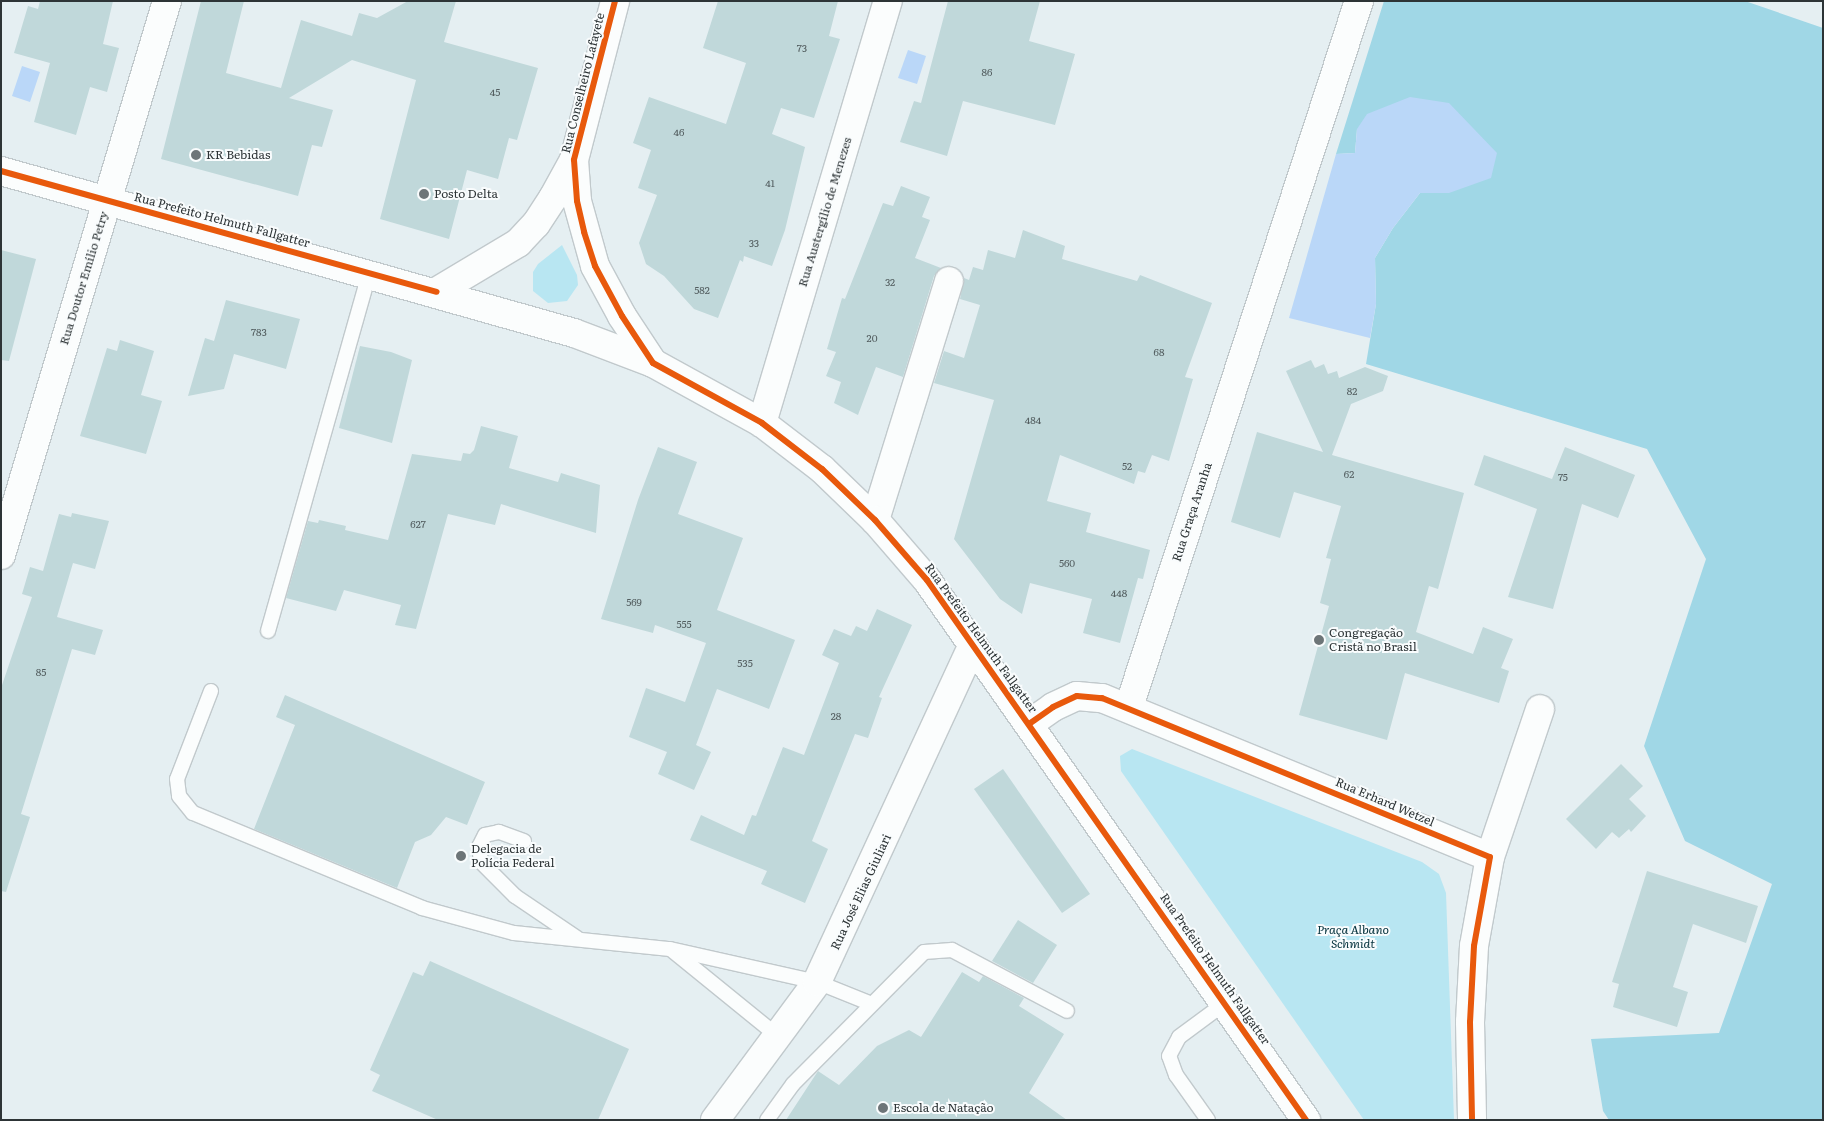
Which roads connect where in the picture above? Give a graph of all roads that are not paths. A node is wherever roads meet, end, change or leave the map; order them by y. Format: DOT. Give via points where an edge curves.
graph roads {
  1 [pos="166,1"];
  2 [pos="615,1"];
  3 [pos="888,1"];
  4 [pos="1359,1"];
  5 [pos="574,160"];
  6 [pos="1,172"];
  7 [pos="107,200"];
  8 [pos="369,273"];
  9 [pos="950,281"];
  10 [pos="436,292"];
  11 [pos="653,363"];
  12 [pos="762,423"];
  13 [pos="875,520"];
  14 [pos="1,555"];
  15 [pos="268,631"];
  16 [pos="973,645"];
  17 [pos="211,691"];
  18 [pos="1129,707"];
  19 [pos="1540,709"];
  20 [pos="1029,724"];
  21 [pos="524,841"];
  22 [pos="1490,857"];
  23 [pos="580,939"];
  24 [pos="670,949"];
  25 [pos="817,982"];
  26 [pos="1225,1003"];
  27 [pos="872,1004"];
  28 [pos="1067,1011"];
  29 [pos="779,1038"];
  30 [pos="715,1120"];
  31 [pos="767,1120"];
  32 [pos="1208,1120"];
  33 [pos="1306,1120"];
  34 [pos="1472,1120"];
  1 -- 7 [label="street, Rua Doutor Emílio Petry"];
  2 -- 5 [label="street, Rua Conselheiro Lafayete"];
  3 -- 12 [label="street, Rua Austergílio de Menezes"];
  4 -- 18 [label="street, Rua Graça Aranha"];
  5 -- 10 [label="street, Rua Conselheiro Lafayete" via="536,224 518,243"];
  5 -- 11 [label="street, Rua Conselheiro Lafayete" via="577,201 595,266"];
  6 -- 7 [label="street, Rua Prefeito Helmuth Fallgatter"];
  7 -- 8 [label="street, Rua Prefeito Helmuth Fallgatter"];
  7 -- 14 [label="street, Rua Doutor Emílio Petry"];
  8 -- 10 [label="street, Rua Prefeito Helmuth Fallgatter"];
  8 -- 15 [label="lane"];
  9 -- 13 [label="street"];
  10 -- 11 [label="street, Rua Prefeito Helmuth Fallgatter" via="574,333"];
  11 -- 12 [label="street, Rua Prefeito Helmuth Fallgatter"];
  12 -- 13 [label="street, Rua Prefeito Helmuth Fallgatter" via="822,469"];
  13 -- 16 [label="street, Rua Prefeito Helmuth Fallgatter" via="927,580"];
  16 -- 20 [label="street, Rua Prefeito Helmuth Fallgatter"];
  16 -- 25 [label="street, Rua José Elias Giuliari"];
  17 -- 23 [label="lane" via="177,779 179,796 193,813 422,908 514,933"];
  18 -- 20 [label="street, Rua Erhard Wetzel" via="1102,698 1077,696"];
  18 -- 22 [label="street, Rua Erhard Wetzel"];
  19 -- 22 [label="street"];
  20 -- 26 [label="street, Rua Prefeito Helmuth Fallgatter"];
  21 -- 23 [label="lane" via="499,832 485,835 478,847 481,862 515,896"];
  22 -- 34 [label="street" via="1474,946 1470,1022"];
  23 -- 24 [label="lane"];
  24 -- 25 [label="lane"];
  24 -- 29 [label="lane"];
  25 -- 27 [label="lane"];
  25 -- 29 [label="street, Rua José Elias Giuliari"];
  26 -- 32 [label="lane" via="1179,1037 1168,1056 1176,1075"];
  26 -- 33 [label="street, Rua Prefeito Helmuth Fallgatter"];
  27 -- 28 [label="lane" via="924,952 952,950"];
  27 -- 31 [label="lane" via="793,1084"];
  29 -- 30 [label="street, Rua José Elias Giuliari"];
}
